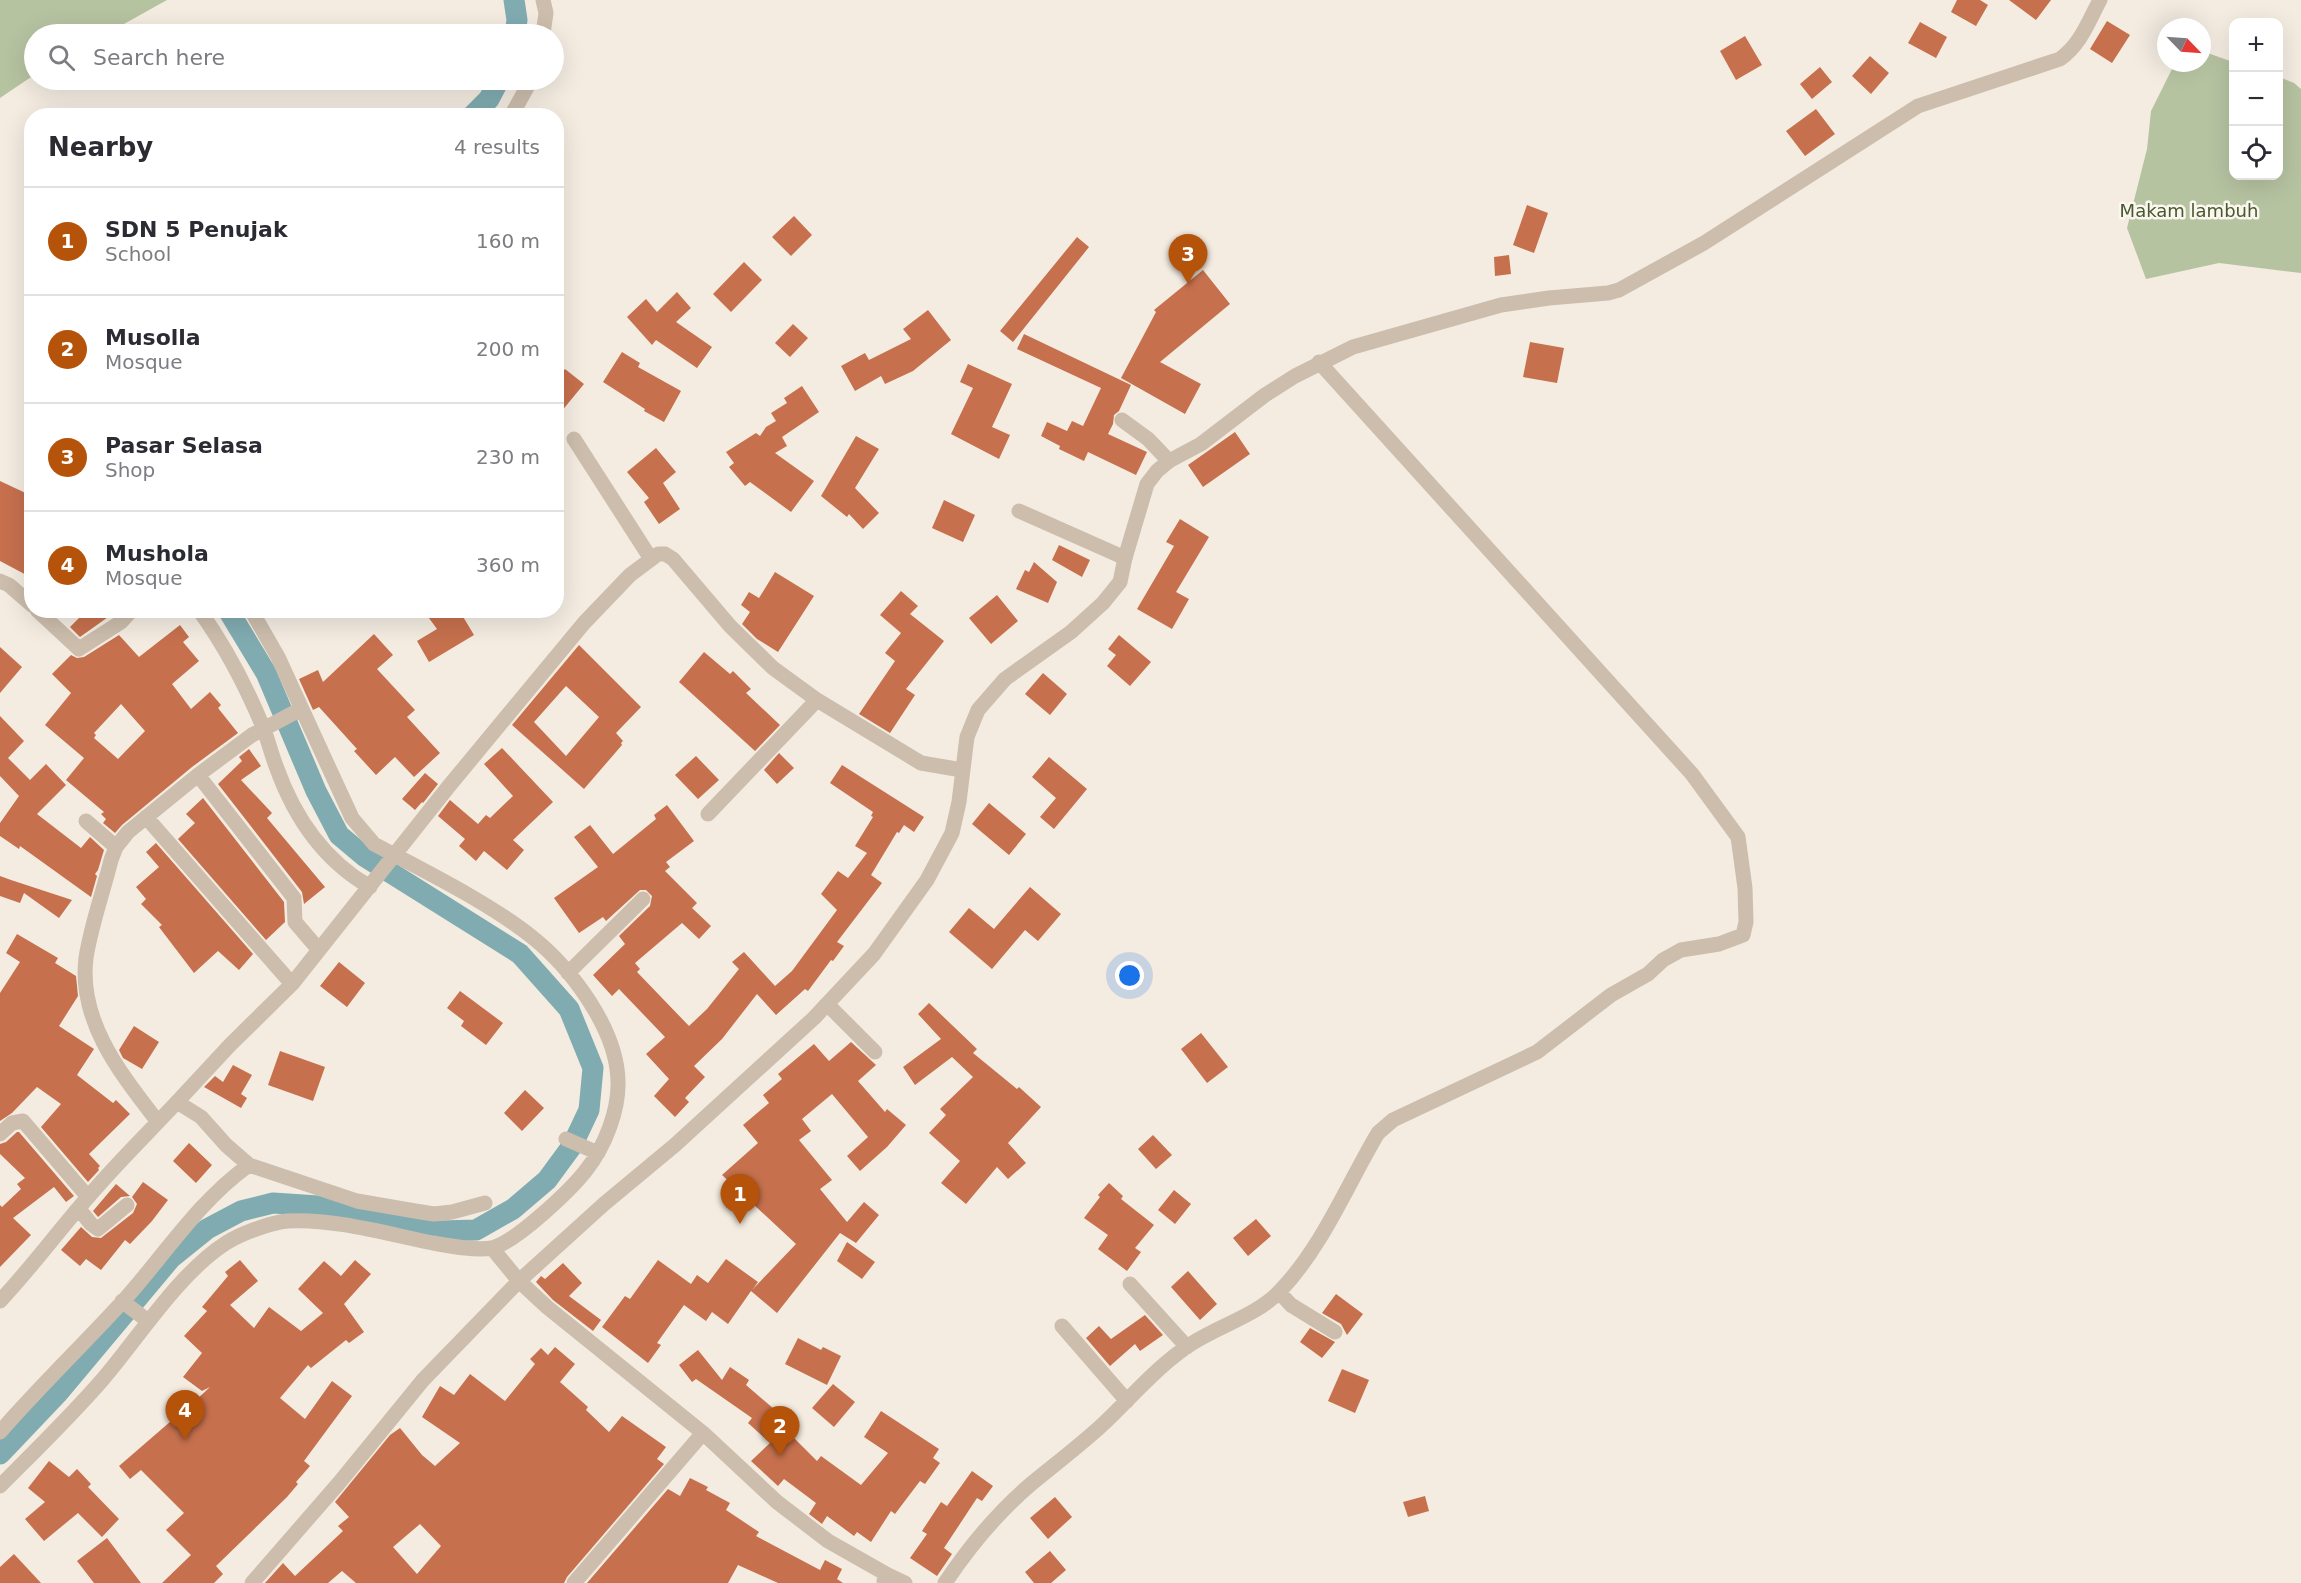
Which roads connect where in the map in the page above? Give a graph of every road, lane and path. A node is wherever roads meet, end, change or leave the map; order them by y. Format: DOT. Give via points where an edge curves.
graph roads {
  1 [pos="543,0"];
  2 [pos="2100,0"];
  3 [pos="544,24"];
  4 [pos="525,90"];
  5 [pos="515,108"];
  6 [pos="1319,362"];
  7 [pos="1122,420"];
  8 [pos="574,440"];
  9 [pos="1169,461"];
  10 [pos="1019,511"];
  11 [pos="1125,558"];
  12 [pos="651,559"];
  13 [pos="0,581"];
  14 [pos="24,599"];
  15 [pos="46,618"];
  16 [pos="125,618"];
  17 [pos="204,618"];
  18 [pos="256,618"];
  19 [pos="817,700"];
  20 [pos="298,710"];
  21 [pos="270,726"];
  22 [pos="962,770"];
  23 [pos="198,775"];
  24 [pos="708,814"];
  25 [pos="146,817"];
  26 [pos="86,821"];
  27 [pos="116,848"];
  28 [pos="390,859"];
  29 [pos="372,885"];
  30 [pos="643,899"];
  31 [pos="319,950"];
  32 [pos="568,973"];
  33 [pos="292,984"];
  34 [pos="827,1004"];
  35 [pos="875,1052"];
  36 [pos="177,1102"];
  37 [pos="158,1122"];
  38 [pos="0,1134"];
  39 [pos="569,1140"];
  40 [pos="595,1152"];
  41 [pos="249,1165"];
  42 [pos="83,1203"];
  43 [pos="356,1203"];
  44 [pos="485,1203"];
  45 [pos="127,1205"];
  46 [pos="351,1223"];
  47 [pos="492,1248"];
  48 [pos="519,1281"];
  49 [pos="1130,1284"];
  50 [pos="1279,1292"];
  51 [pos="0,1300"];
  52 [pos="124,1303"];
  53 [pos="146,1320"];
  54 [pos="1062,1326"];
  55 [pos="1335,1332"];
  56 [pos="1187,1347"];
  57 [pos="1127,1401"];
  58 [pos="0,1432"];
  59 [pos="703,1434"];
  60 [pos="0,1485"];
  61 [pos="885,1579"];
  62 [pos="254,1583"];
  63 [pos="574,1583"];
  64 [pos="905,1583"];
  65 [pos="945,1583"];
  1 -- 3 [label="street"];
  2 -- 6 [label="street" via="2084,33 2060,59 1918,106 1704,243 1619,290 1501,305 1353,347"];
  4 -- 5 [label="street"];
  6 -- 9 [label="street" via="1265,395 1201,444"];
  6 -- 50 [label="street" via="1692,774 1738,837 1746,922 1743,935 1719,944 1681,950 1663,960 1537,1052 1385,1126 1377,1133 1309,1253"];
  7 -- 9 [label="street"];
  8 -- 12 [label="street"];
  9 -- 11 [label="street" via="1147,484"];
  10 -- 11 [label="street"];
  11 -- 22 [label="street" via="1120,582 1103,603 1071,632 1005,679 978,710 967,737"];
  12 -- 19 [label="street" via="658,554 673,559 747,643"];
  12 -- 28 [label="street" via="584,623"];
  13 -- 14 [label="street"];
  15 -- 16 [label="street" via="79,649"];
  17 -- 21 [label="street"];
  18 -- 20 [label="street" via="278,657"];
  19 -- 22 [label="street" via="921,763"];
  19 -- 24 [label="street"];
  20 -- 21 [label="street"];
  20 -- 28 [label="street" via="352,818"];
  21 -- 23 [label="street"];
  21 -- 29 [label="street" via="277,768 302,823 341,868"];
  22 -- 34 [label="street" via="952,833 927,880 874,954"];
  23 -- 25 [label="street"];
  23 -- 31 [label="street" via="294,898 295,922"];
  25 -- 27 [label="street"];
  25 -- 33 [label="street"];
  26 -- 27 [label="street"];
  27 -- 37 [label="street" via="89,943 87,994 110,1056"];
  28 -- 29 [label="street"];
  28 -- 32 [label="street" via="476,901 531,936"];
  29 -- 31 [label="street"];
  30 -- 32 [label="street"];
  31 -- 33 [label="street"];
  32 -- 40 [label="street" via="599,1017 615,1060 617,1099 613,1117"];
  33 -- 36 [label="street"];
  34 -- 35 [label="street"];
  34 -- 48 [label="street" via="675,1145"];
  36 -- 37 [label="street"];
  36 -- 41 [label="street" via="201,1117"];
  37 -- 42 [label="street"];
  38 -- 42 [label="street" via="12,1123 23,1121"];
  39 -- 40 [label="street"];
  40 -- 47 [label="street" via="574,1184 530,1223"];
  41 -- 43 [label="street"];
  41 -- 52 [label="street" via="201,1207"];
  42 -- 45 [label="street" via="91,1224 98,1229"];
  42 -- 51 [label="street"];
  43 -- 44 [label="street" via="434,1214"];
  43 -- 46 [label="street"];
  46 -- 47 [label="street" via="458,1247"];
  46 -- 53 [label="street" via="286,1221 226,1243 193,1270"];
  47 -- 48 [label="street"];
  48 -- 59 [label="street"];
  48 -- 62 [label="street" via="423,1380"];
  49 -- 56 [label="street"];
  50 -- 55 [label="street" via="1291,1305"];
  50 -- 56 [label="street" via="1242,1319"];
  52 -- 53 [label="street"];
  52 -- 58 [label="street"];
  53 -- 60 [label="street" via="77,1408"];
  54 -- 57 [label="street"];
  56 -- 57 [label="street"];
  57 -- 65 [label="street" via="1085,1441 1029,1485 963,1556"];
  59 -- 61 [label="street" via="777,1502"];
  59 -- 63 [label="street"];
  61 -- 64 [label="street"];
}
